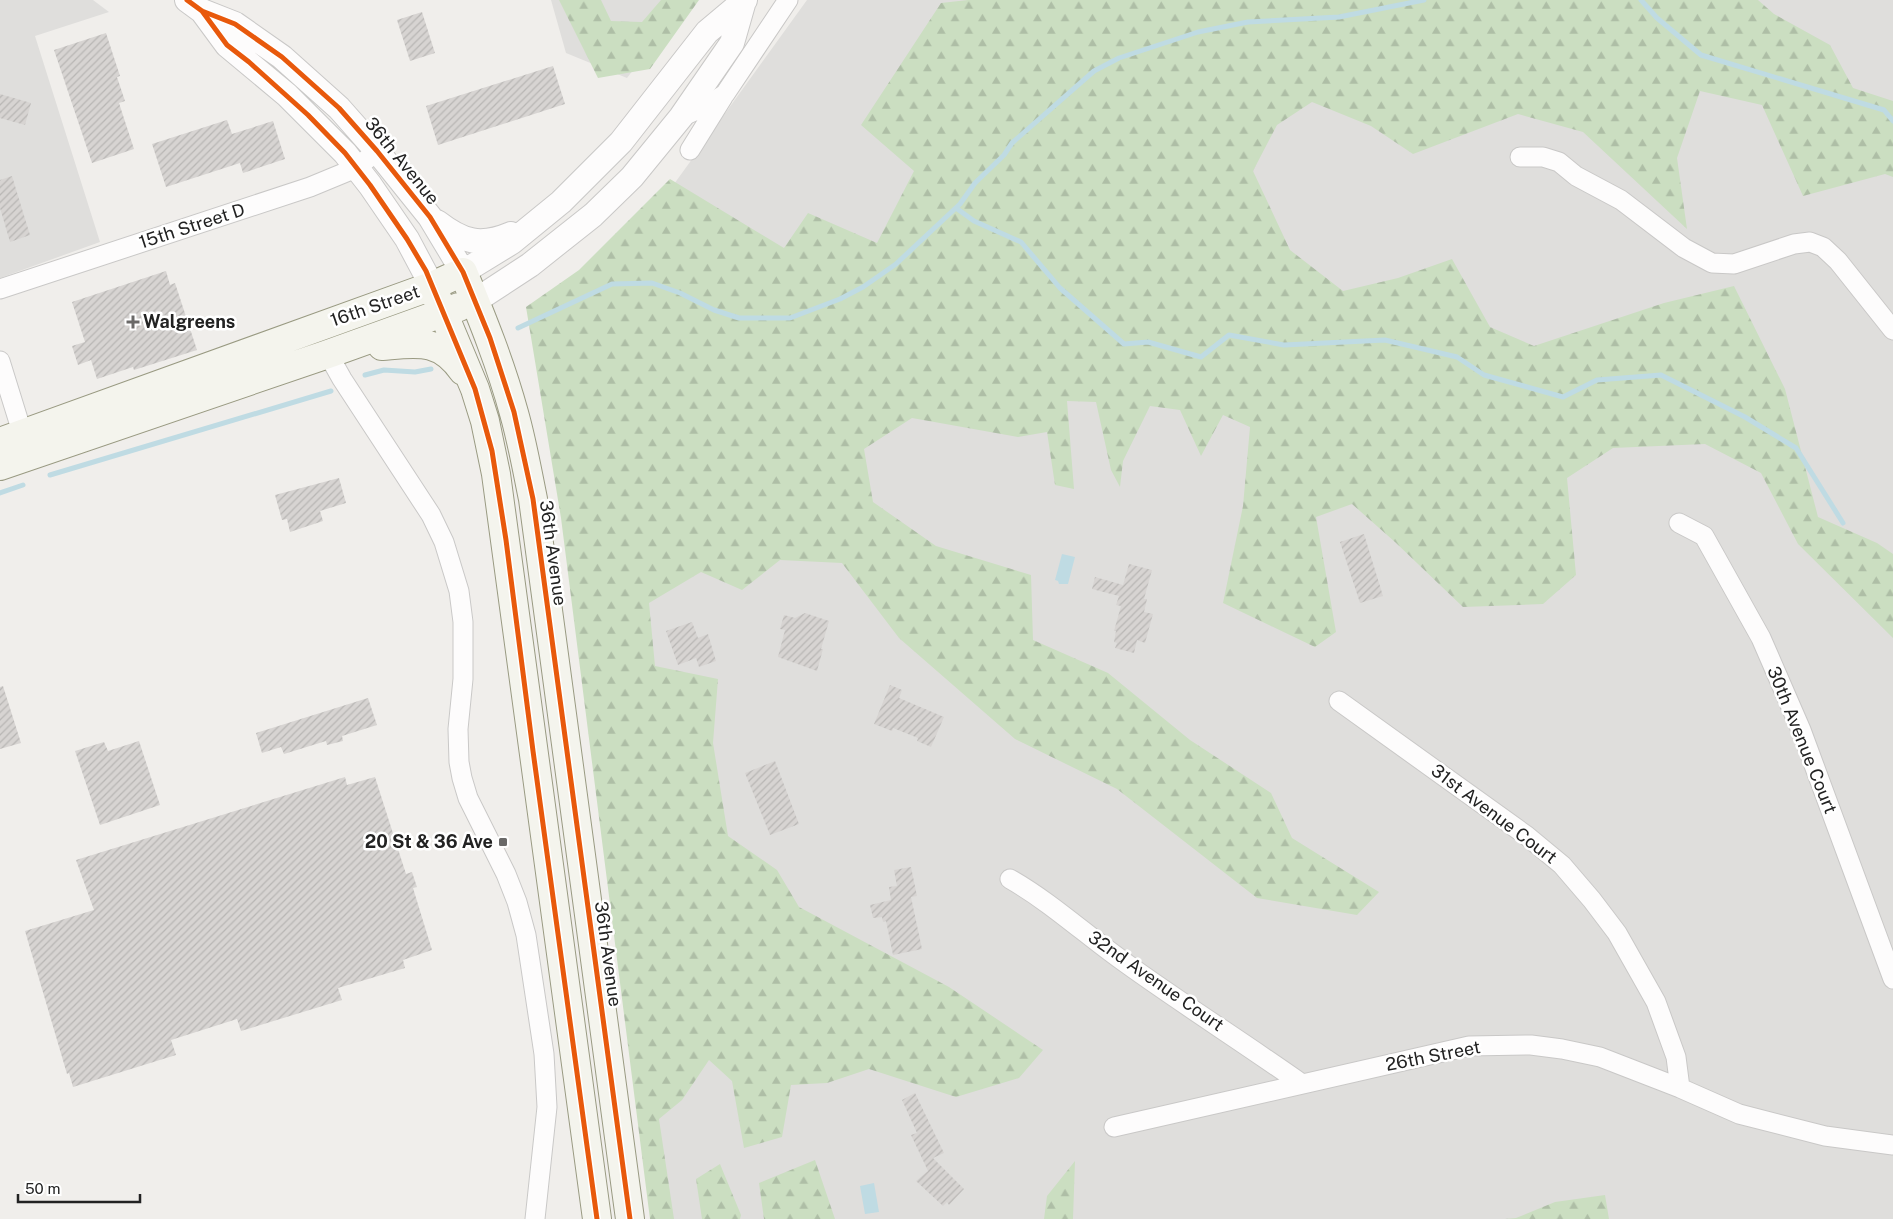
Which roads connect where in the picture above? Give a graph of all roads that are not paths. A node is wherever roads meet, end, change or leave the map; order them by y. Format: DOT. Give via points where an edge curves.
graph roads {
  1 [pos="744,0"];
  2 [pos="788,0"];
  3 [pos="200,4"];
  4 [pos="725,94"];
  5 [pos="681,117"];
  6 [pos="690,150"];
  7 [pos="377,151"];
  8 [pos="1520,157"];
  9 [pos="356,168"];
  10 [pos="561,202"];
  11 [pos="430,217"];
  12 [pos="463,272"];
  13 [pos="432,286"];
  14 [pos="0,290"];
  15 [pos="475,301"];
  16 [pos="443,313"];
  17 [pos="1893,330"];
  18 [pos="334,352"];
  19 [pos="0,361"];
  20 [pos="475,389"];
  21 [pos="18,445"];
  22 [pos="0,466"];
  23 [pos="1678,523"];
  24 [pos="1338,701"];
  25 [pos="1010,879"];
  26 [pos="1893,979"];
  27 [pos="1302,1084"];
  28 [pos="1680,1088"];
  29 [pos="1114,1127"];
  30 [pos="1893,1145"];
  31 [pos="535,1219"];
  32 [pos="597,1219"];
  33 [pos="630,1219"];
  1 -- 5 [label="street, 16th Street" via="732,44"];
  1 -- 10 [label="street, 16th Street" via="707,32 621,142"];
  2 -- 4 [label="street, 16th Street"];
  3 -- 7 [label="street, 36th Avenue" via="282,57 339,108"];
  3 -- 9 [label="street, 36th Avenue" via="227,45 308,115"];
  4 -- 5 [label="street, 16th Street"];
  4 -- 6 [label="street, 16th Street"];
  5 -- 15 [label="street, 16th Street" via="632,177 593,215 530,265"];
  7 -- 9 [label="street, 15th Street D"];
  7 -- 11 [label="street, 36th Avenue"];
  8 -- 17 [label="street" via="1543,157 1559,162 1576,176 1621,200 1684,248 1712,263 1734,264 1794,244 1810,242 1823,247"];
  9 -- 13 [label="street, 36th Avenue" via="407,239"];
  9 -- 14 [label="street, 15th Street D" via="310,187"];
  10 -- 11 [label="street" via="518,232 490,242 458,237"];
  10 -- 12 [label="street, 16th Street" via="512,242"];
  11 -- 12 [label="street, 36th Avenue"];
  12 -- 13 [label="main road, 16th Street"];
  12 -- 15 [label="main road, 36th Avenue"];
  13 -- 16 [label="main road, 36th Avenue"];
  13 -- 21 [label="main road, 16th Street"];
  15 -- 16 [label="main road, 16th Street"];
  15 -- 33 [label="main road, 36th Avenue" via="514,412 533,499"];
  16 -- 18 [label="main road, 16th Street"];
  16 -- 20 [label="main road, 36th Avenue"];
  18 -- 20 [label="main road" via="417,343 432,345 450,355"];
  18 -- 21 [label="main road, 16th Street"];
  18 -- 31 [label="street" via="342,379 431,515 444,542 459,591 463,622 459,762 468,798 517,902 526,935 544,1054 547,1107"];
  19 -- 21 [label="street"];
  20 -- 32 [label="main road, 36th Avenue" via="492,451 506,540"];
  21 -- 22 [label="main road, 16th Street"];
  23 -- 26 [label="street, 30th Avenue Court" via="1704,536 1761,638 1801,730"];
  24 -- 28 [label="street, 31st Avenue Court" via="1527,836 1568,872 1617,933 1656,1002 1676,1056"];
  25 -- 27 [label="street, 32nd Avenue Court" via="1038,895 1126,963"];
  27 -- 28 [label="street, 26th Street" via="1469,1046 1531,1045 1600,1057"];
  27 -- 29 [label="street, 26th Street"];
  28 -- 30 [label="street, 26th Street" via="1739,1114 1825,1136"];
}
